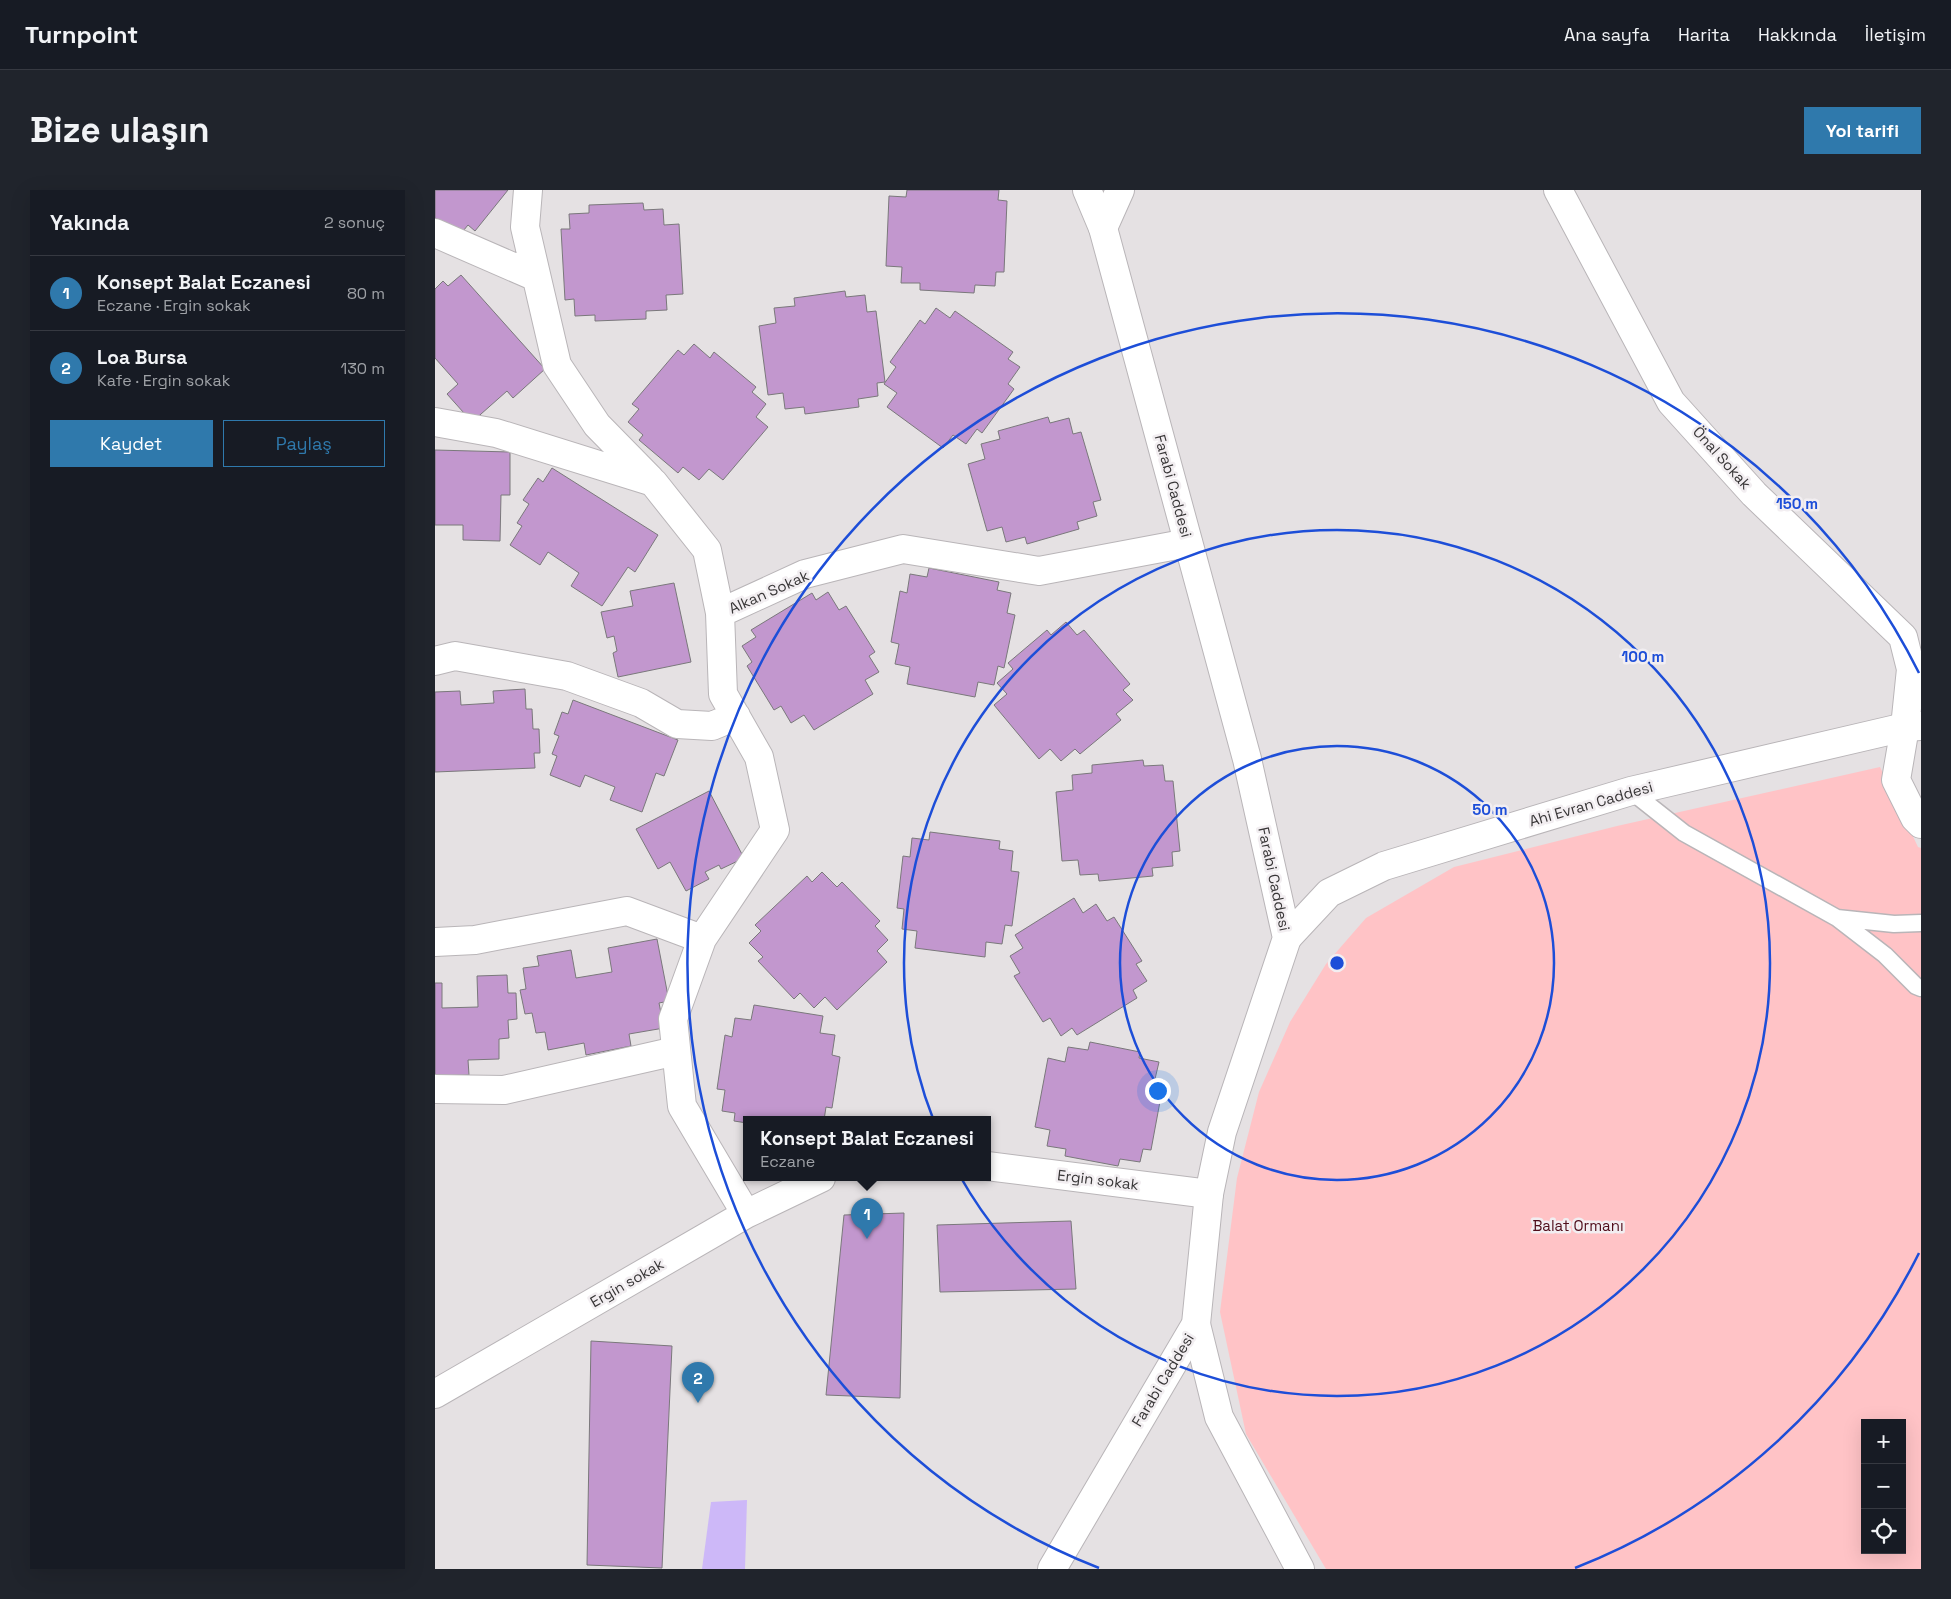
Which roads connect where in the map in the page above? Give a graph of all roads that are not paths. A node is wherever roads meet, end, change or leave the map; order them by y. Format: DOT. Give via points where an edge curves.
graph roads {
  1 [pos="528,190"];
  2 [pos="1087,190"];
  3 [pos="1120,190"];
  4 [pos="1558,190"];
  5 [pos="1103,228"];
  6 [pos="435,233"];
  7 [pos="535,277"];
  8 [pos="435,422"];
  9 [pos="653,482"];
  10 [pos="1188,543"];
  11 [pos="720,613"];
  12 [pos="435,661"];
  13 [pos="736,716"];
  14 [pos="1913,726"];
  15 [pos="1631,791"];
  16 [pos="1921,824"];
  17 [pos="1837,918"];
  18 [pos="1921,923"];
  19 [pos="1287,938"];
  20 [pos="702,939"];
  21 [pos="435,942"];
  22 [pos="1921,988"];
  23 [pos="676,1051"];
  24 [pos="435,1089"];
  25 [pos="991,1167"];
  26 [pos="815,1181"];
  27 [pos="1209,1194"];
  28 [pos="746,1214"];
  29 [pos="1196,1324"];
  30 [pos="435,1394"];
  31 [pos="1052,1569"];
  32 [pos="1300,1569"];
  1 -- 7 [label="street, Alkan Sokak" via="525,227"];
  2 -- 5 [label="street, Farabi Caddesi"];
  3 -- 5 [label="street"];
  4 -- 14 [label="street, Önal Sokak" via="1671,402 1754,494 1903,637 1911,669"];
  5 -- 10 [label="street, Farabi Caddesi"];
  6 -- 7 [label="street"];
  7 -- 9 [label="street, Alkan Sokak" via="557,365 597,425"];
  8 -- 9 [label="street" via="496,433"];
  9 -- 11 [label="street, Alkan Sokak" via="707,550"];
  10 -- 11 [label="street, Alkan Sokak" via="1039,571 903,549 805,574"];
  10 -- 19 [label="street, Farabi Caddesi" via="1247,759"];
  11 -- 13 [label="street" via="723,694"];
  12 -- 13 [label="street" via="455,656 567,676 641,703 677,724 712,726"];
  13 -- 20 [label="street" via="759,757 775,830"];
  14 -- 15 [label="street, Ahi Evran Caddesi"];
  14 -- 16 [label="street, Önal Sokak" via="1896,780"];
  15 -- 17 [label="lane" via="1684,833"];
  15 -- 19 [label="street, Ahi Evran Caddesi" via="1385,866 1329,893"];
  17 -- 18 [label="lane" via="1894,924"];
  17 -- 22 [label="lane"];
  19 -- 27 [label="street, Farabi Caddesi" via="1222,1132"];
  20 -- 21 [label="street" via="627,912 475,940"];
  20 -- 23 [label="street" via="673,1019"];
  23 -- 24 [label="street" via="504,1090"];
  23 -- 28 [label="street" via="682,1106"];
  25 -- 27 [label="street, Ergin sokak"];
  26 -- 28 [label="street, Ergin sokak"];
  27 -- 29 [label="street, Farabi Caddesi"];
  28 -- 30 [label="street, Ergin sokak"];
  29 -- 31 [label="street, Farabi Caddesi"];
  29 -- 32 [label="street" via="1219,1417"];
}
